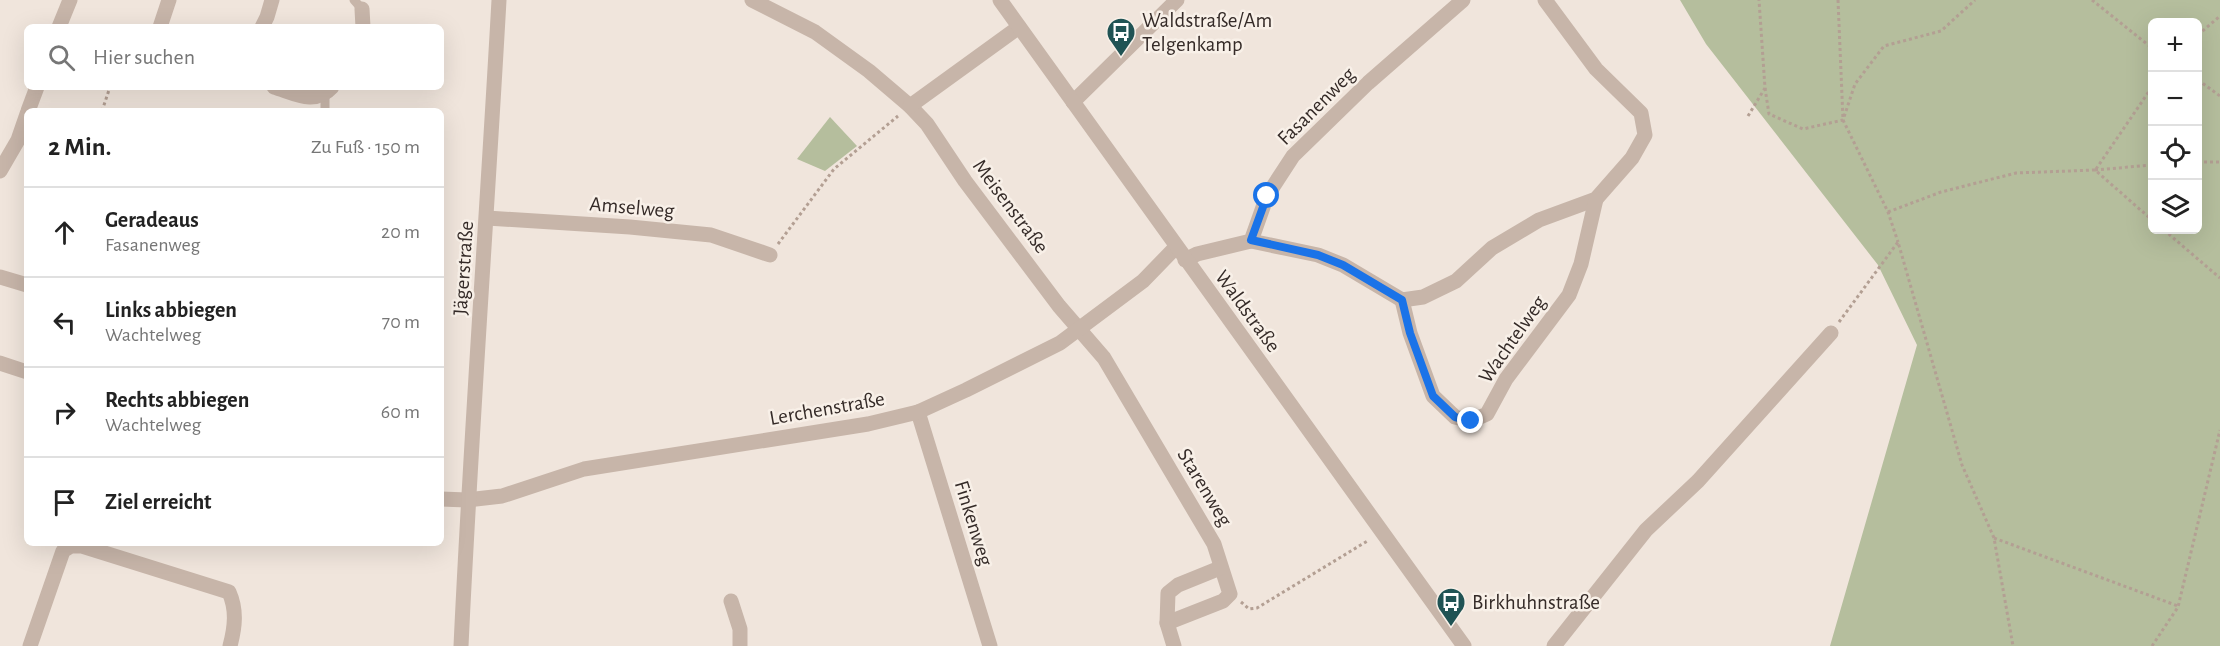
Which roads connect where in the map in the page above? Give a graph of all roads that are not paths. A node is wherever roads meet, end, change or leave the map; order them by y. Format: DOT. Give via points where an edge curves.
graph roads {
  1 [pos="70,0"];
  2 [pos="169,0"];
  3 [pos="272,0"];
  4 [pos="499,0"];
  5 [pos="753,0"];
  6 [pos="1000,0"];
  7 [pos="1177,0"];
  8 [pos="1463,0"];
  9 [pos="1545,0"];
  10 [pos="358,4"];
  11 [pos="64,24"];
  12 [pos="161,24"];
  13 [pos="264,24"];
  14 [pos="362,24"];
  15 [pos="1019,27"];
  16 [pos="36,90"];
  17 [pos="284,90"];
  18 [pos="329,91"];
  19 [pos="1073,102"];
  20 [pos="910,106"];
  21 [pos="30,108"];
  22 [pos="326,108"];
  23 [pos="24,124"];
  24 [pos="0,171"];
  25 [pos="1596,199"];
  26 [pos="487,218"];
  27 [pos="1251,240"];
  28 [pos="1176,247"];
  29 [pos="770,255"];
  30 [pos="1185,260"];
  31 [pos="0,277"];
  32 [pos="24,284"];
  33 [pos="1402,300"];
  34 [pos="1080,330"];
  35 [pos="1831,333"];
  36 [pos="0,363"];
  37 [pos="24,371"];
  38 [pos="918,412"];
  39 [pos="444,499"];
  40 [pos="467,500"];
  41 [pos="1220,568"];
  42 [pos="731,601"];
  43 [pos="1167,623"];
  44 [pos="30,646"];
  45 [pos="230,646"];
  46 [pos="461,646"];
  47 [pos="740,646"];
  48 [pos="990,646"];
  49 [pos="1174,646"];
  50 [pos="1464,646"];
  51 [pos="1554,646"];
  1 -- 11 [label="street"];
  2 -- 12 [label="street"];
  3 -- 13 [label="street"];
  4 -- 26 [label="street, Jägerstraße"];
  5 -- 20 [label="street, Meisenstraße" via="815,32"];
  6 -- 15 [label="street, Waldstraße"];
  7 -- 19 [label="street"];
  8 -- 27 [label="street, Fasanenweg" via="1368,83 1293,156 1267,196"];
  9 -- 25 [label="street, Wachtelweg" via="1596,69 1641,113 1645,135 1632,158"];
  10 -- 14 [label="street"];
  15 -- 19 [label="street, Waldstraße"];
  15 -- 20 [label="street"];
  16 -- 21 [label="street"];
  17 -- 18 [label="street" via="309,98"];
  18 -- 22 [label="lane"];
  19 -- 28 [label="street, Waldstraße"];
  20 -- 34 [label="street, Meisenstraße"];
  23 -- 24 [label="street"];
  25 -- 33 [label="street, Wachtelweg" via="1539,220 1492,248 1456,281 1423,297"];
  25 -- 33 [label="street, Wachtelweg" via="1581,264 1569,295 1506,380 1487,414 1471,421 1455,417 1433,396"];
  26 -- 29 [label="street, Amselweg" via="711,235"];
  26 -- 40 [label="street, Jägerstraße"];
  27 -- 30 [label="street"];
  27 -- 33 [label="street" via="1335,262"];
  28 -- 30 [label="street, Waldstraße"];
  28 -- 34 [label="street, Lerchenstraße" via="1143,281"];
  30 -- 50 [label="street, Waldstraße"];
  31 -- 32 [label="street"];
  34 -- 38 [label="street, Lerchenstraße"];
  34 -- 41 [label="street, Starenweg" via="1104,358 1214,544"];
  35 -- 51 [label="street" via="1698,481 1646,530"];
  36 -- 37 [label="street"];
  38 -- 40 [label="street, Lerchenstraße" via="584,470 502,496"];
  38 -- 48 [label="street, Finkenweg"];
  39 -- 40 [label="street, Lerchenstraße"];
  40 -- 46 [label="street, Jägerstraße"];
  41 -- 43 [label="street" via="1168,593"];
  41 -- 43 [label="street, Starenweg" via="1230,594 1223,601"];
  42 -- 47 [label="street" via="740,629"];
  43 -- 49 [label="street"];
  44 -- 45 [label="street" via="63,552 71,546 82,546 229,592 235,605"];
}
